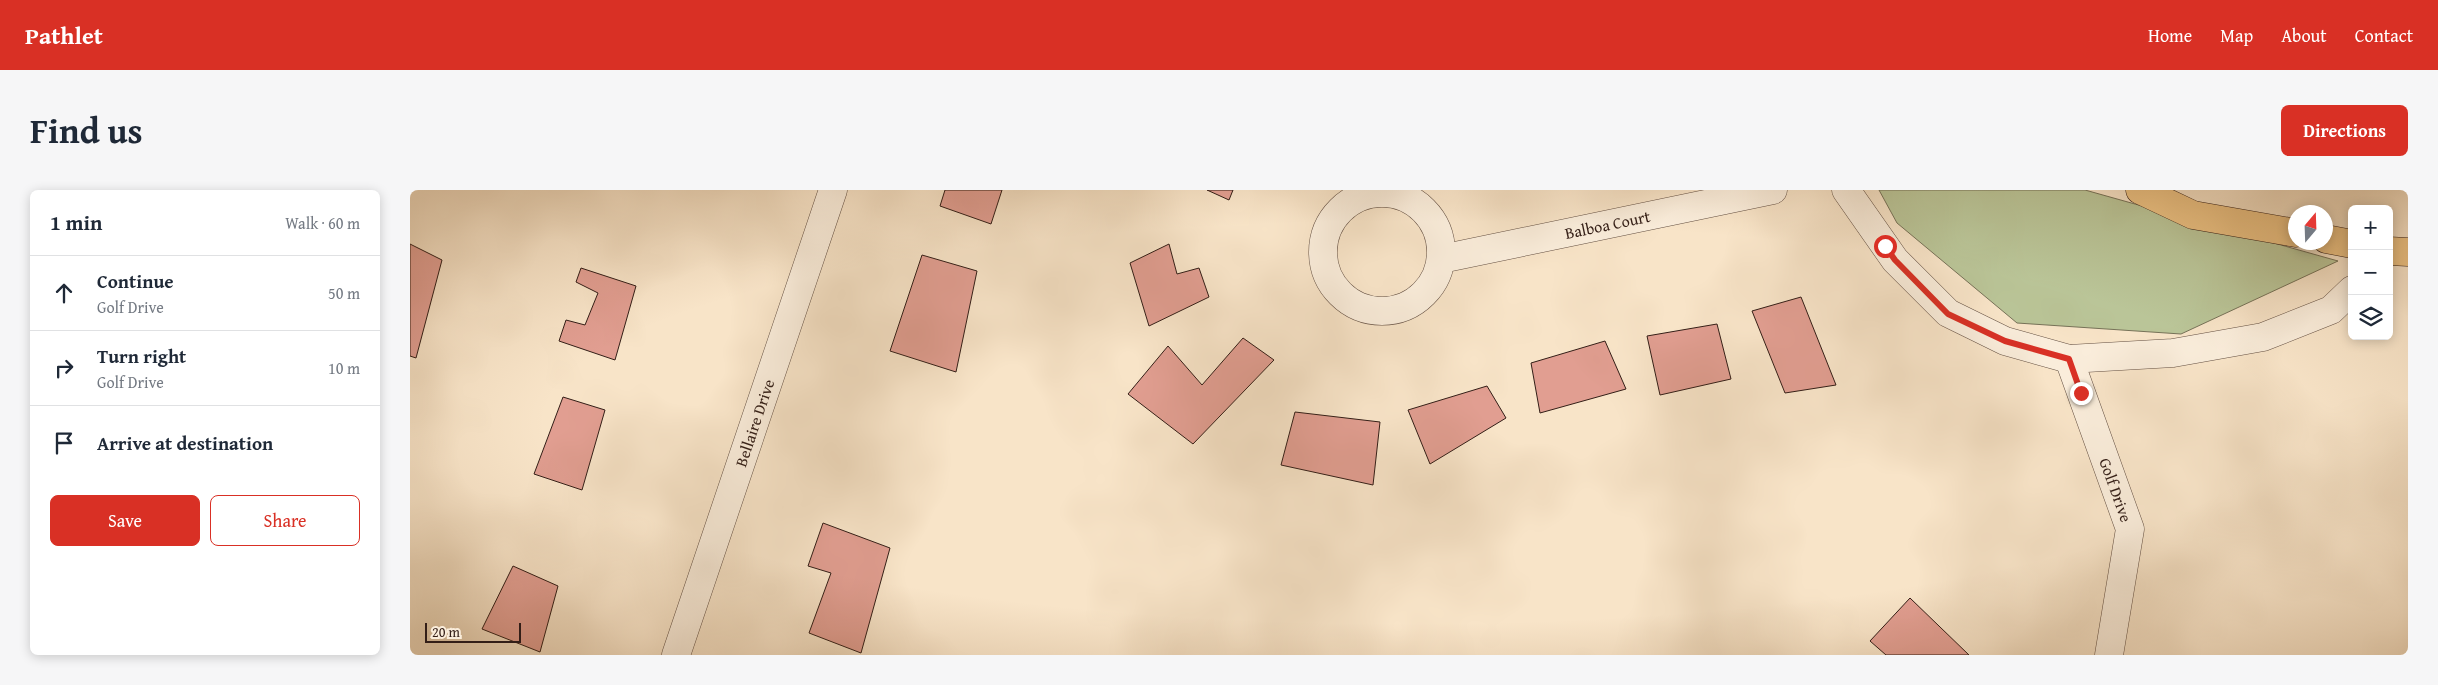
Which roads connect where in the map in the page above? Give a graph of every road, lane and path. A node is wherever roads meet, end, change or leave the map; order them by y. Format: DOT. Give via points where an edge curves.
graph roads {
  1 [pos="833,190"];
  2 [pos="1773,190"];
  3 [pos="1846,190"];
  4 [pos="2140,190"];
  5 [pos="2288,233"];
  6 [pos="2333,240"];
  7 [pos="2348,243"];
  8 [pos="1441,259"];
  9 [pos="2348,294"];
  10 [pos="2069,359"];
  11 [pos="676,655"];
  12 [pos="2109,655"];
  1 -- 11 [label="street, Bellaire Drive"];
  2 -- 8 [label="street, Balboa Court"];
  3 -- 10 [label="street" via="1895,260 1948,314 2005,341"];
  4 -- 5 [label="main road" via="2193,215"];
  6 -- 7 [label="main road"];
  8 -- 8 [label="street" via="1440,240 1433,223 1421,208 1405,198 1387,193 1368,195 1350,202 1336,214 1326,231 1322,250 1325,270 1334,288 1349,301 1367,309 1387,311 1407,306 1423,295 1435,278"];
  9 -- 10 [label="street" via="2331,310 2263,337 2173,353"];
  10 -- 12 [label="street, Golf Drive" via="2130,529"];
}
